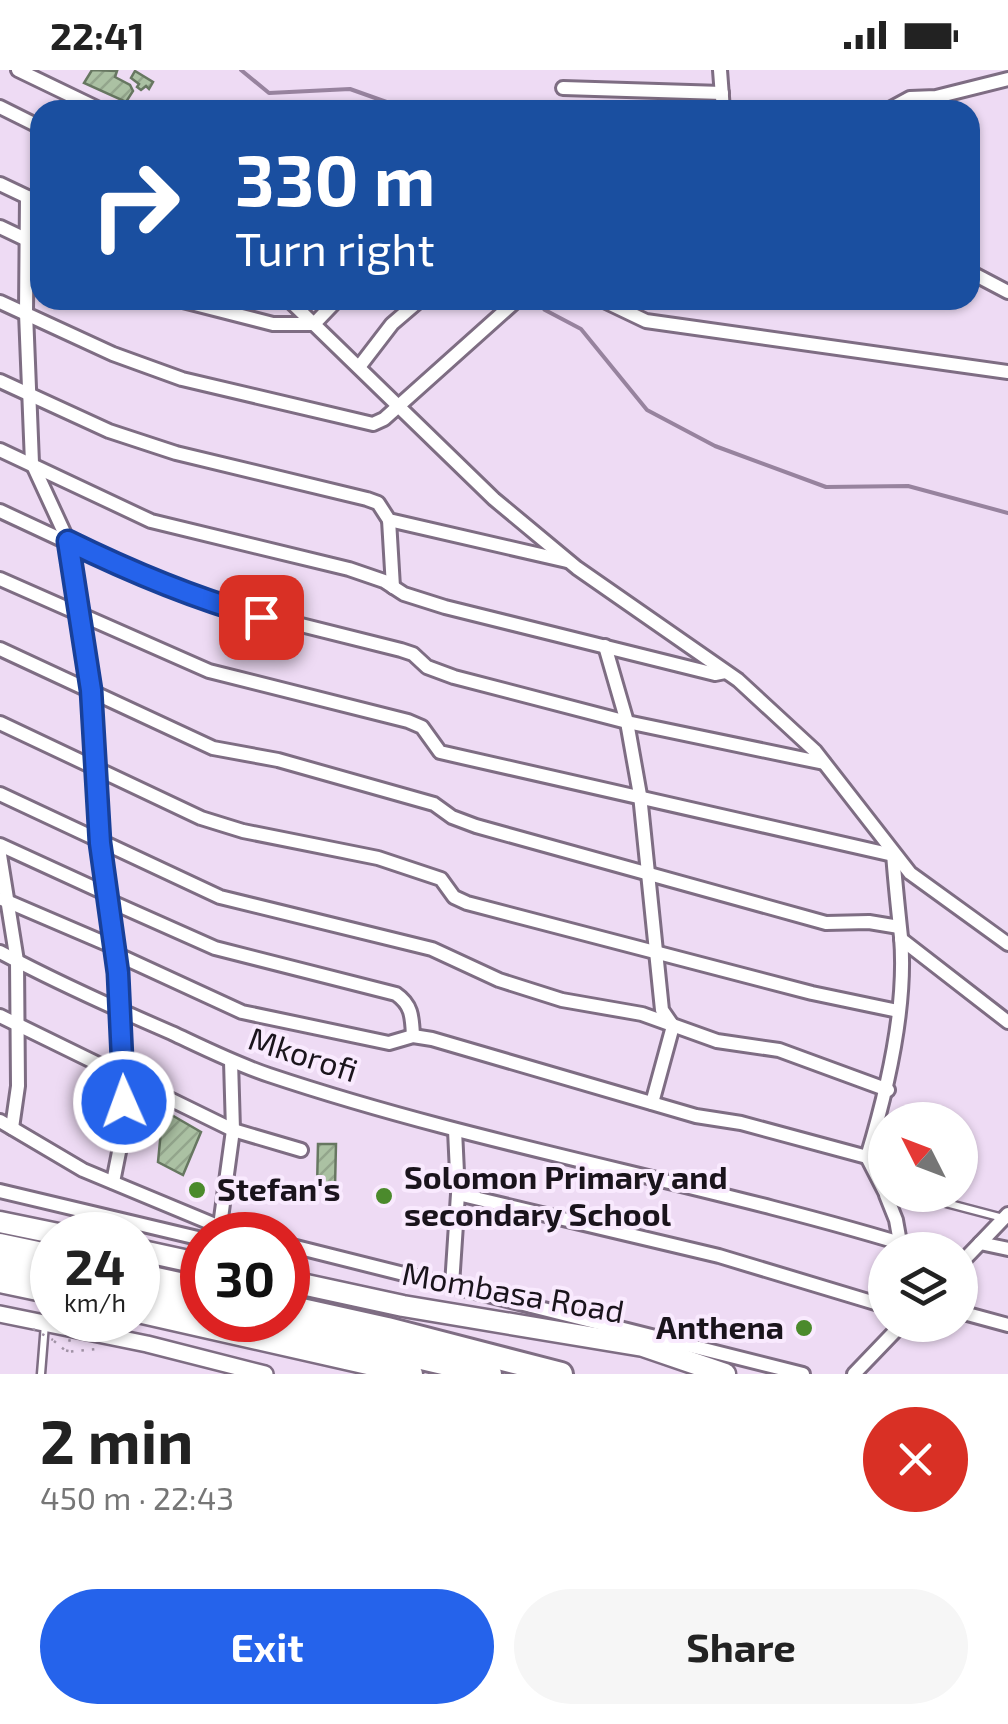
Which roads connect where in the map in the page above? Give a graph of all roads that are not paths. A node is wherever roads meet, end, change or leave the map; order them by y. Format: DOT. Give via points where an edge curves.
graph roads {
  1 [pos="18,70"];
  2 [pos="720,70"];
  3 [pos="1008,79"];
  4 [pos="564,88"];
  5 [pos="722,93"];
  6 [pos="81,100"];
  7 [pos="722,100"];
  8 [pos="906,100"];
  9 [pos="0,107"];
  10 [pos="30,122"];
  11 [pos="0,184"];
  12 [pos="30,198"];
  13 [pos="0,228"];
  14 [pos="30,242"];
  15 [pos="980,277"];
  16 [pos="30,278"];
  17 [pos="1008,292"];
  18 [pos="0,302"];
  19 [pos="218,310"];
  20 [pos="299,310"];
  21 [pos="328,310"];
  22 [pos="408,310"];
  23 [pos="506,310"];
  24 [pos="623,310"];
  25 [pos="26,313"];
  26 [pos="314,324"];
  27 [pos="359,367"];
  28 [pos="1008,372"];
  29 [pos="0,381"];
  30 [pos="30,395"];
  31 [pos="398,404"];
  32 [pos="0,450"];
  33 [pos="32,464"];
  34 [pos="0,510"];
  35 [pos="389,520"];
  36 [pos="68,541"];
  37 [pos="569,562"];
  38 [pos="0,579"];
  39 [pos="393,587"];
  40 [pos="82,616"];
  41 [pos="605,646"];
  42 [pos="0,650"];
  43 [pos="726,672"];
  44 [pos="91,690"];
  45 [pos="0,722"];
  46 [pos="628,722"];
  47 [pos="824,763"];
  48 [pos="94,769"];
  49 [pos="0,794"];
  50 [pos="640,795"];
  51 [pos="100,843"];
  52 [pos="0,846"];
  53 [pos="893,853"];
  54 [pos="0,855"];
  55 [pos="648,875"];
  56 [pos="107,897"];
  57 [pos="4,900"];
  58 [pos="900,933"];
  59 [pos="1008,944"];
  60 [pos="115,950"];
  61 [pos="0,952"];
  62 [pos="654,953"];
  63 [pos="17,962"];
  64 [pos="120,1011"];
  65 [pos="898,1011"];
  66 [pos="0,1016"];
  67 [pos="1008,1022"];
  68 [pos="18,1024"];
  69 [pos="673,1026"];
  70 [pos="413,1036"];
  71 [pos="231,1061"];
  72 [pos="125,1077"];
  73 [pos="888,1090"];
  74 [pos="884,1102"];
  75 [pos="652,1103"];
  76 [pos="6,1125"];
  77 [pos="233,1130"];
  78 [pos="455,1130"];
  79 [pos="301,1150"];
  80 [pos="868,1157"];
  81 [pos="112,1182"];
  82 [pos="0,1191"];
  83 [pos="458,1194"];
  84 [pos="978,1210"];
  85 [pos="222,1212"];
  86 [pos="180,1213"];
  87 [pos="1006,1216"];
  88 [pos="0,1222"];
  89 [pos="30,1228"];
  90 [pos="180,1234"];
  91 [pos="868,1236"];
  92 [pos="980,1243"];
  93 [pos="0,1245"];
  94 [pos="1008,1249"];
  95 [pos="310,1250"];
  96 [pos="30,1251"];
  97 [pos="0,1264"];
  98 [pos="30,1270"];
  99 [pos="0,1282"];
  100 [pos="452,1285"];
  101 [pos="310,1287"];
  102 [pos="30,1288"];
  103 [pos="868,1301"];
  104 [pos="310,1312"];
  105 [pos="0,1314"];
  106 [pos="978,1316"];
  107 [pos="160,1317"];
  108 [pos="30,1323"];
  109 [pos="1008,1324"];
  110 [pos="310,1332"];
  111 [pos="40,1342"];
  112 [pos="114,1342"];
  113 [pos="884,1342"];
  114 [pos="42,1374"];
  115 [pos="265,1374"];
  116 [pos="412,1374"];
  117 [pos="490,1374"];
  118 [pos="561,1374"];
  119 [pos="725,1374"];
  120 [pos="802,1374"];
  121 [pos="854,1374"];
  1 -- 6 [label="street"];
  2 -- 5 [label="street"];
  3 -- 8 [label="street"];
  4 -- 5 [label="street"];
  5 -- 7 [label="street"];
  9 -- 10 [label="street"];
  11 -- 12 [label="street"];
  13 -- 14 [label="street"];
  15 -- 17 [label="street"];
  16 -- 25 [label="street"];
  18 -- 25 [label="street"];
  19 -- 26 [label="street" via="273,324"];
  20 -- 26 [label="street"];
  21 -- 26 [label="street"];
  22 -- 27 [label="street"];
  23 -- 31 [label="street"];
  24 -- 28 [label="street" via="646,321"];
  25 -- 30 [label="street"];
  25 -- 31 [label="street" via="182,379 360,423 384,420"];
  26 -- 27 [label="street"];
  27 -- 31 [label="street"];
  29 -- 30 [label="street"];
  30 -- 33 [label="street"];
  30 -- 35 [label="street" via="176,453 368,499"];
  31 -- 37 [label="street"];
  32 -- 33 [label="street"];
  33 -- 36 [label="street"];
  33 -- 39 [label="street" via="151,520 332,564"];
  34 -- 36 [label="street"];
  35 -- 37 [label="street"];
  35 -- 39 [label="street"];
  36 -- 40 [label="street"];
  36 -- 46 [label="street" via="201,600 401,650 454,678"];
  37 -- 43 [label="street"];
  38 -- 40 [label="street"];
  39 -- 41 [label="street" via="446,608"];
  40 -- 44 [label="street"];
  40 -- 50 [label="street" via="209,671 422,727 440,752"];
  41 -- 43 [label="street"];
  41 -- 46 [label="street"];
  42 -- 44 [label="street"];
  43 -- 47 [label="street"];
  44 -- 48 [label="street"];
  44 -- 55 [label="street" via="213,748 434,804 476,826"];
  45 -- 48 [label="street"];
  46 -- 47 [label="street"];
  46 -- 50 [label="street"];
  47 -- 53 [label="street"];
  48 -- 51 [label="street"];
  48 -- 62 [label="street" via="201,818 378,858 441,879 467,903"];
  49 -- 51 [label="street"];
  50 -- 53 [label="street"];
  50 -- 55 [label="street"];
  51 -- 56 [label="street"];
  51 -- 69 [label="street" via="220,897 432,949 515,985"];
  52 -- 56 [label="street"];
  53 -- 58 [label="street"];
  53 -- 59 [label="street"];
  54 -- 57 [label="street"];
  55 -- 58 [label="street" via="826,923 869,922"];
  55 -- 62 [label="street"];
  56 -- 60 [label="street"];
  56 -- 70 [label="street" via="216,948 396,994 412,1012"];
  57 -- 60 [label="street"];
  57 -- 63 [label="street"];
  58 -- 65 [label="street"];
  58 -- 67 [label="street"];
  60 -- 64 [label="street"];
  60 -- 70 [label="street" via="242,1012 389,1043"];
  61 -- 63 [label="street, Mkorofi"];
  62 -- 65 [label="street"];
  62 -- 69 [label="street" via="662,1010"];
  63 -- 64 [label="street, Mkorofi"];
  63 -- 68 [label="street"];
  64 -- 71 [label="street, Mkorofi"];
  64 -- 72 [label="street"];
  65 -- 73 [label="street"];
  66 -- 68 [label="street"];
  68 -- 72 [label="street"];
  68 -- 76 [label="street" via="18,1086"];
  69 -- 73 [label="street" via="779,1050"];
  69 -- 75 [label="street"];
  70 -- 75 [label="street"];
  71 -- 77 [label="street"];
  71 -- 78 [label="street, Mkorofi"];
  72 -- 77 [label="street"];
  72 -- 81 [label="street" via="124,1127"];
  73 -- 74 [label="street"];
  75 -- 80 [label="street"];
  76 -- 81 [label="street"];
  77 -- 79 [label="street"];
  77 -- 85 [label="street"];
  78 -- 83 [label="street"];
  78 -- 91 [label="street" via="768,1204"];
  81 -- 86 [label="street"];
  82 -- 90 [label="street"];
  83 -- 100 [label="street"];
  83 -- 103 [label="street" via="719,1256"];
  84 -- 87 [label="lane"];
  87 -- 92 [label="street"];
  88 -- 89 [label="highway"];
  92 -- 94 [label="street"];
  93 -- 96 [label="highway"];
  95 -- 100 [label="street"];
  97 -- 98 [label="highway"];
  99 -- 102 [label="highway"];
  100 -- 120 [label="street"];
  101 -- 119 [label="highway, Mombasa Road" via="643,1346"];
  104 -- 118 [label="highway"];
  105 -- 108 [label="street"];
  106 -- 109 [label="street"];
  107 -- 116 [label="highway"];
  110 -- 117 [label="highway"];
  111 -- 114 [label="lane"];
  112 -- 115 [label="street"];
  113 -- 121 [label="street"];
}
